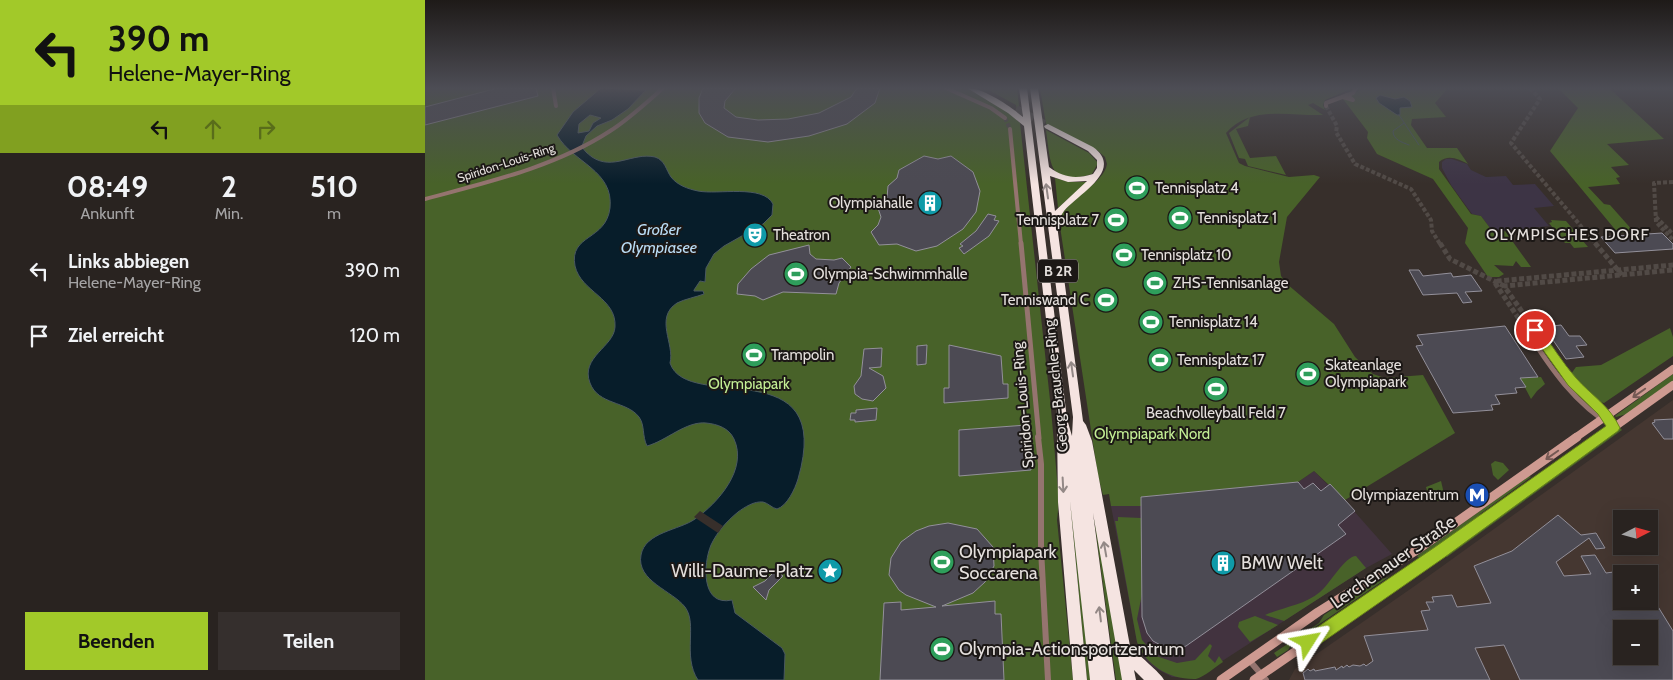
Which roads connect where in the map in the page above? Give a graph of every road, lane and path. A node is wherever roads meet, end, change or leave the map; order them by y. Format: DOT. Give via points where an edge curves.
graph roads {
  1 [pos="627,120"];
  2 [pos="1022,120"];
  3 [pos="1027,120"];
  4 [pos="1038,120"];
  5 [pos="1028,126"];
  6 [pos="1048,126"];
  7 [pos="1010,129"];
  8 [pos="1045,168"];
  9 [pos="1097,174"];
  10 [pos="425,200"];
  11 [pos="1052,226"];
  12 [pos="1535,330"];
  13 [pos="1527,331"];
  14 [pos="1551,368"];
  15 [pos="1673,369"];
  16 [pos="1565,373"];
  17 [pos="1673,385"];
  18 [pos="1078,417"];
  19 [pos="1062,419"];
  20 [pos="1603,419"];
  21 [pos="1614,428"];
  22 [pos="1123,649"];
  23 [pos="1248,660"];
  24 [pos="1260,678"];
  25 [pos="1048,680"];
  26 [pos="1080,680"];
  27 [pos="1097,680"];
  28 [pos="1108,680"];
  29 [pos="1129,680"];
  30 [pos="1157,680"];
  31 [pos="1221,680"];
  1 -- 10 [label="street, Spiridon-Louis-Ring" via="566,156"];
  2 -- 5 [label="highway"];
  3 -- 5 [label="highway, Georg-Brauchle-Ring / B 2R"];
  4 -- 8 [label="highway, Georg-Brauchle-Ring / B 2R"];
  5 -- 19 [label="highway, Georg-Brauchle-Ring / B 2R"];
  6 -- 9 [label="highway" via="1095,153 1102,162"];
  7 -- 25 [label="street, Spiridon-Louis-Ring" via="1041,464 1041,548"];
  8 -- 9 [label="highway" via="1068,180 1081,180"];
  11 -- 8 [label="highway, Georg-Brauchle-Ring / B 2R, one-way"];
  9 -- 11 [label="highway" via="1059,211"];
  18 -- 11 [label="highway, Georg-Brauchle-Ring / B 2R, one-way"];
  12 -- 16 [label="street"];
  13 -- 14 [label="street"];
  14 -- 16 [label="street"];
  14 -- 20 [label="street" via="1567,389"];
  15 -- 20 [label="main road, Lerchenauer Straße, one-way"];
  16 -- 20 [label="street"];
  17 -- 21 [label="main road, Lerchenauer Straße"];
  22 -- 18 [label="highway, one-way"];
  28 -- 18 [label="highway, Georg-Brauchle-Ring / B 2R, one-way" via="1078,442"];
  19 -- 26 [label="highway, one-way" via="1064,502"];
  19 -- 27 [label="highway, Georg-Brauchle-Ring / B 2R" via="1069,443"];
  20 -- 21 [label="street"];
  20 -- 23 [label="main road, Lerchenauer Straße, one-way" via="1417,550"];
  21 -- 24 [label="main road, Lerchenauer Straße"];
  22 -- 29 [label="highway"];
  22 -- 30 [label="highway"];
  23 -- 24 [label="street"];
  23 -- 31 [label="main road, Lerchenauer Straße"];
}
